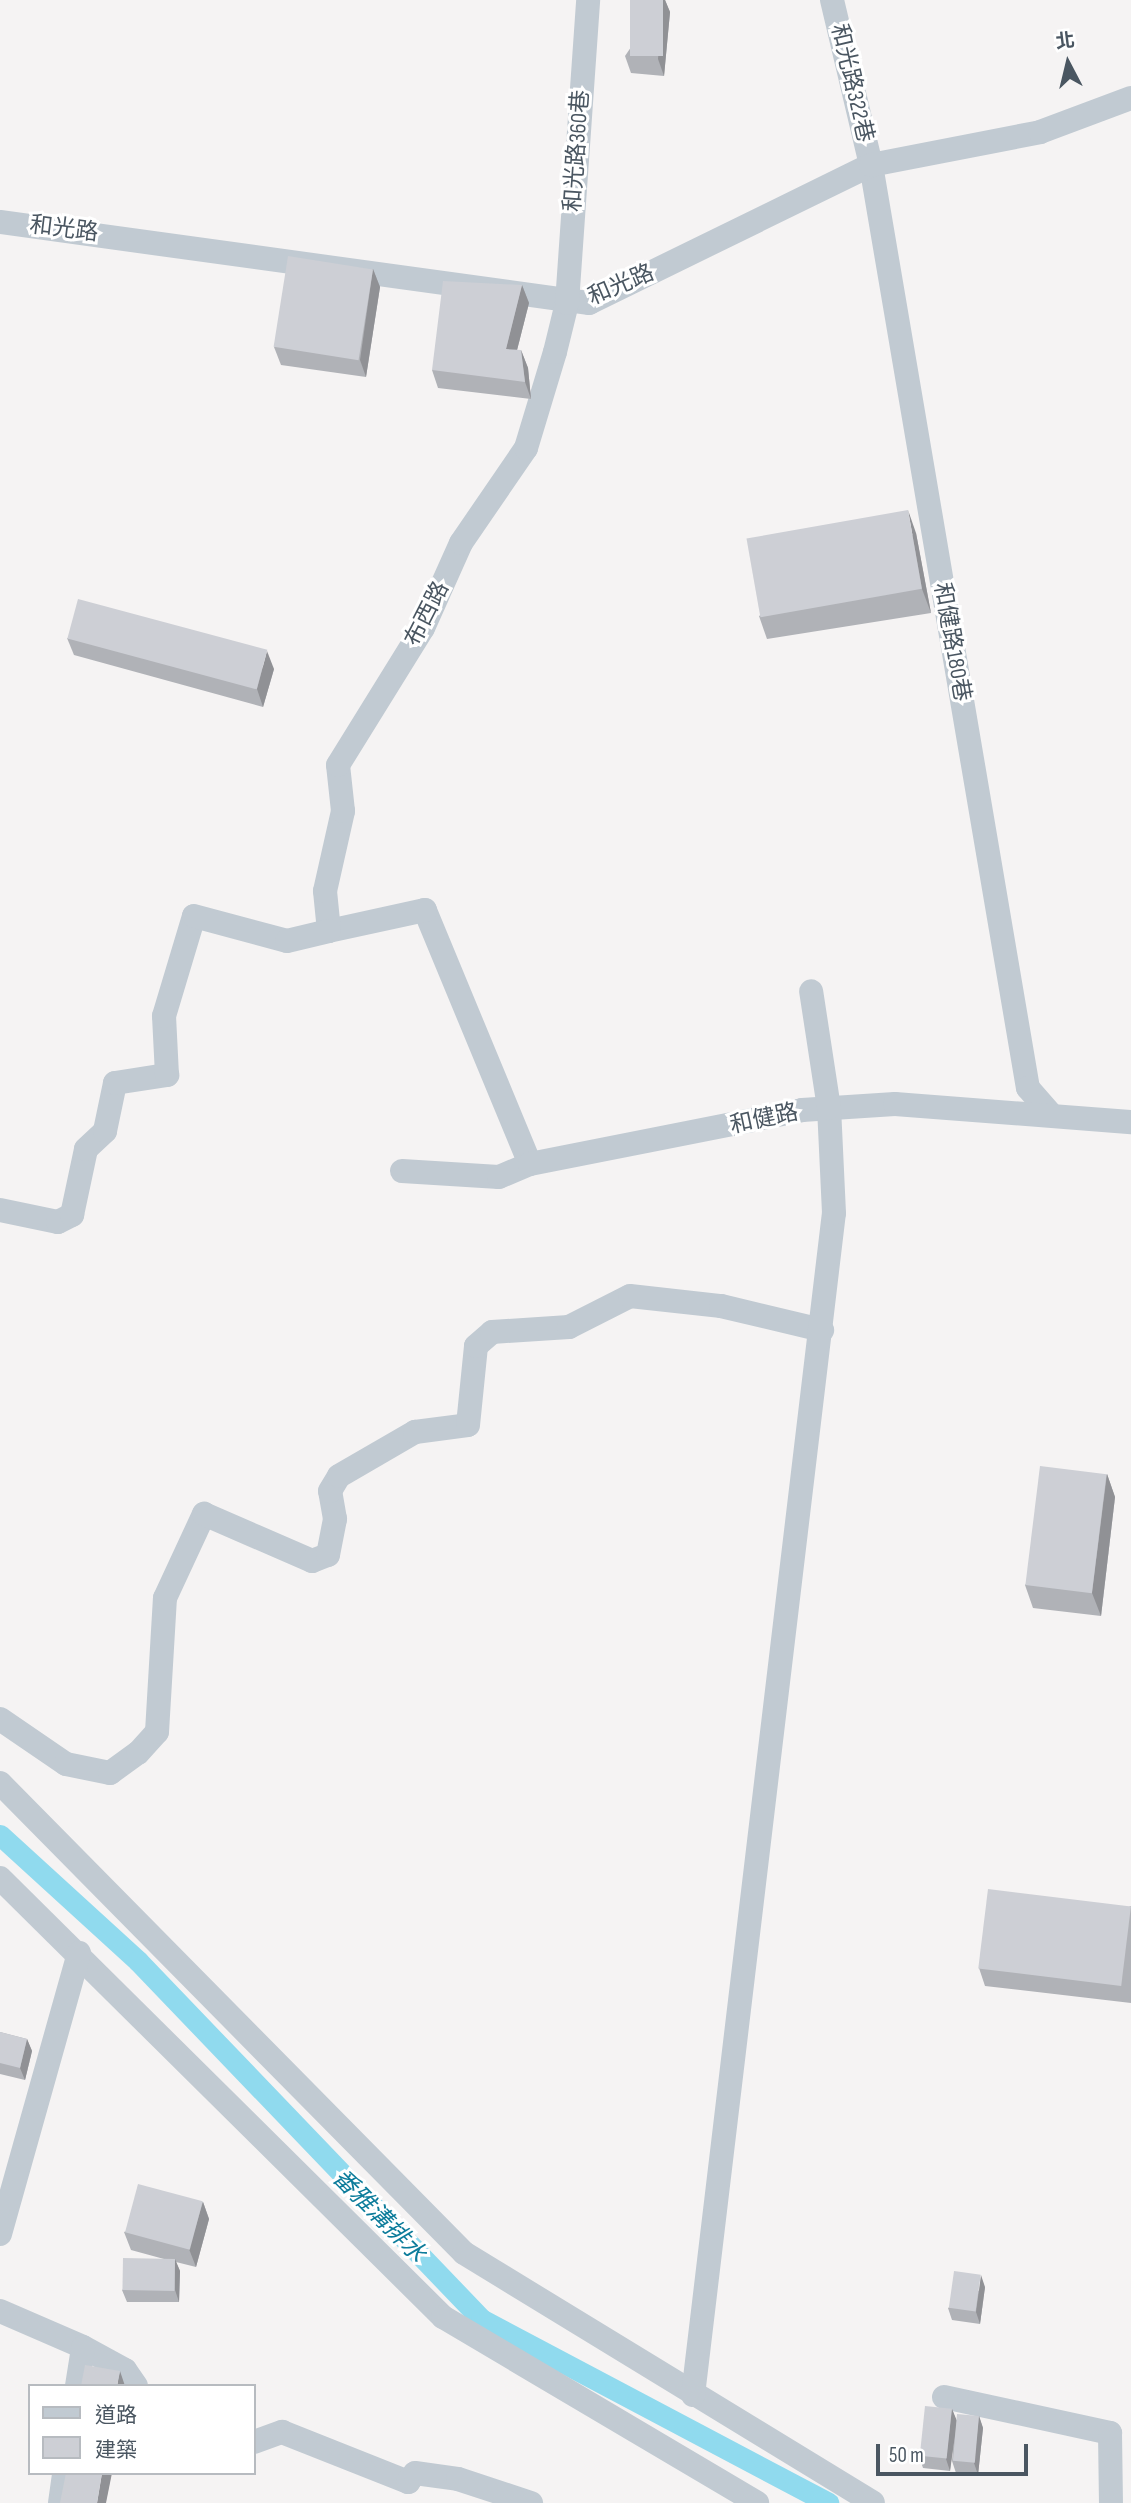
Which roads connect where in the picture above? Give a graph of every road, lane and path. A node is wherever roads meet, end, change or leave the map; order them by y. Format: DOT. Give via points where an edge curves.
graph roads {
  1 [pos="588,0"];
  2 [pos="832,0"];
  3 [pos="1131,98"];
  4 [pos="871,166"];
  5 [pos="0,222"];
  6 [pos="567,303"];
  7 [pos="329,931"];
  8 [pos="811,991"];
  9 [pos="829,1108"];
  10 [pos="1048,1112"];
  11 [pos="1131,1122"];
  12 [pos="530,1164"];
  13 [pos="402,1171"];
  14 [pos="0,1210"];
  15 [pos="822,1330"];
  16 [pos="0,1719"];
  17 [pos="0,1783"];
  18 [pos="0,1878"];
  19 [pos="79,1953"];
  20 [pos="0,2234"];
  21 [pos="0,2311"];
  22 [pos="83,2347"];
  23 [pos="77,2384"];
  24 [pos="135,2384"];
  25 [pos="693,2395"];
  26 [pos="944,2397"];
  27 [pos="256,2441"];
  28 [pos="64,2475"];
  29 [pos="728,2496"];
  30 [pos="60,2503"];
  31 [pos="531,2503"];
  32 [pos="757,2503"];
  33 [pos="873,2503"];
  34 [pos="1111,2503"];
  1 -- 6 [label="street, 和光路360巷"];
  2 -- 4 [label="street, 和光路322巷"];
  3 -- 4 [label="street, 和光路" via="1040,132"];
  4 -- 6 [label="street, 和光路" via="589,303"];
  4 -- 10 [label="street, 和健路180巷" via="1028,1088"];
  5 -- 6 [label="street, 和光路" via="235,250"];
  6 -- 7 [label="street, 布西路" via="526,449 461,543 423,628 338,765 343,811 325,891"];
  7 -- 12 [label="street" via="425,910"];
  7 -- 14 [label="street" via="287,941 194,916 164,1016 167,1075 115,1083 105,1131 86,1149 72,1215 58,1222"];
  8 -- 9 [label="street"];
  9 -- 10 [label="street, 和健路" via="895,1104"];
  9 -- 12 [label="street, 和健路"];
  9 -- 15 [label="street" via="834,1213"];
  10 -- 11 [label="street, 和健路"];
  12 -- 13 [label="street, 和健路" via="499,1177"];
  15 -- 16 [label="street" via="722,1306 630,1296 569,1327 492,1332 476,1346 468,1425 415,1432 339,1476 330,1491 335,1519 328,1555 312,1562 204,1514 163,1607 157,1732 138,1753 110,1773 66,1764"];
  15 -- 25 [label="street"];
  17 -- 25 [label="street" via="464,2253"];
  18 -- 19 [label="street"];
  19 -- 20 [label="street"];
  19 -- 29 [label="street" via="443,2317"];
  21 -- 22 [label="street"];
  22 -- 23 [label="street"];
  22 -- 24 [label="street" via="125,2370"];
  25 -- 33 [label="street"];
  26 -- 34 [label="street" via="1110,2433"];
  27 -- 31 [label="street" via="282,2432 408,2482 415,2473 458,2479"];
  28 -- 30 [label="street"];
  29 -- 32 [label="street"];
}
